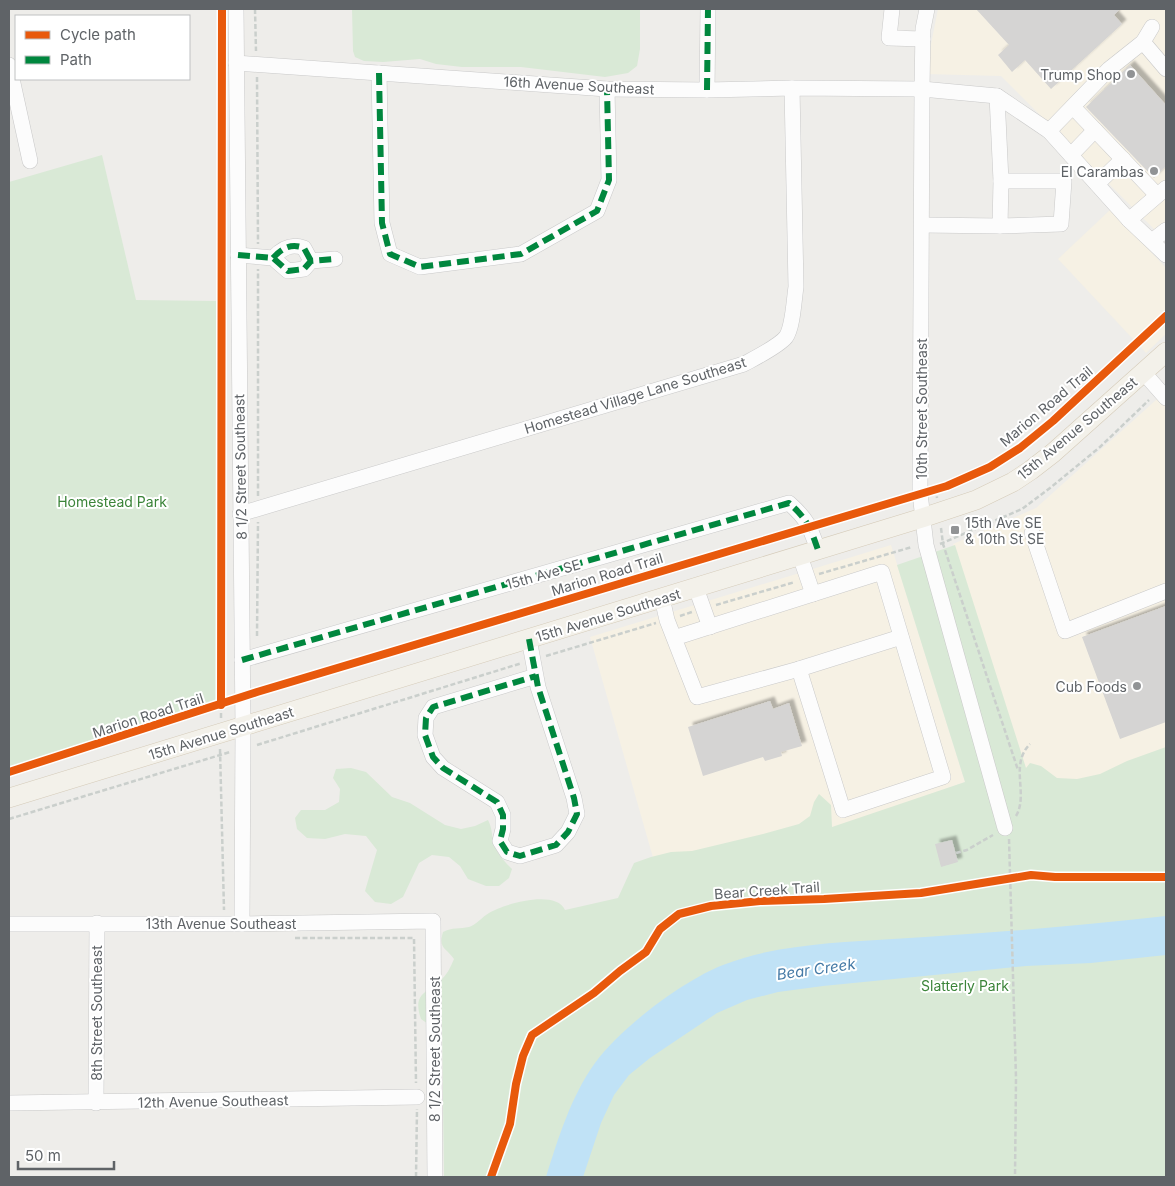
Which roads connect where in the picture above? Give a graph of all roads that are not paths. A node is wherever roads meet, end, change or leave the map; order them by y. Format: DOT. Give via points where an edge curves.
graph roads {
  1 [pos="236,9"];
  2 [pos="708,9"];
  3 [pos="892,9"];
  4 [pos="926,9"];
  5 [pos="1152,27"];
  6 [pos="923,39"];
  7 [pos="1142,42"];
  8 [pos="236,63"];
  9 [pos="9,65"];
  10 [pos="1166,69"];
  11 [pos="379,73"];
  12 [pos="792,88"];
  13 [pos="606,89"];
  14 [pos="922,89"];
  15 [pos="707,90"];
  16 [pos="997,96"];
  17 [pos="1073,107"];
  18 [pos="1095,130"];
  19 [pos="1049,131"];
  20 [pos="1071,155"];
  21 [pos="1122,159"];
  22 [pos="30,161"];
  23 [pos="1001,181"];
  24 [pos="1097,184"];
  25 [pos="1162,192"];
  26 [pos="1129,220"];
  27 [pos="922,225"];
  28 [pos="1000,226"];
  29 [pos="1166,230"];
  30 [pos="1152,241"];
  31 [pos="238,255"];
  32 [pos="1166,255"];
  33 [pos="273,258"];
  34 [pos="335,259"];
  35 [pos="311,261"];
  36 [pos="1166,352"];
  37 [pos="1144,373"];
  38 [pos="1163,394"];
  39 [pos="240,514"];
  40 [pos="922,518"];
  41 [pos="1032,534"];
  42 [pos="818,550"];
  43 [pos="800,556"];
  44 [pos="696,588"];
  45 [pos="1166,592"];
  46 [pos="813,594"];
  47 [pos="662,598"];
  48 [pos="710,627"];
  49 [pos="901,637"];
  50 [pos="674,638"];
  51 [pos="530,639"];
  52 [pos="242,660"];
  53 [pos="799,669"];
  54 [pos="536,676"];
  55 [pos="243,727"];
  56 [pos="9,798"];
  57 [pos="1005,828"];
  58 [pos="433,921"];
  59 [pos="97,923"];
  60 [pos="9,924"];
  61 [pos="242,924"];
  62 [pos="417,1097"];
  63 [pos="9,1103"];
  64 [pos="96,1103"];
  65 [pos="435,1177"];
  1 -- 8 [label="street, 8 1/2 Street Southeast"];
  2 -- 15 [label="street"];
  3 -- 6 [label="street" via="888,44"];
  4 -- 6 [label="street, 10th Street Southeast"];
  5 -- 7 [label="street"];
  6 -- 14 [label="street, 10th Street Southeast"];
  7 -- 10 [label="street"];
  7 -- 17 [label="street" via="1109,69"];
  8 -- 11 [label="street, 16th Avenue Southeast"];
  8 -- 31 [label="street, 8 1/2 Street Southeast"];
  9 -- 22 [label="street"];
  11 -- 13 [label="street, 16th Avenue Southeast"];
  11 -- 13 [label="street" via="382,223 390,254 420,267 521,254 597,212 609,180"];
  12 -- 14 [label="street, 16th Avenue Southeast"];
  12 -- 15 [label="street, 16th Avenue Southeast"];
  12 -- 39 [label="street, Homestead Village Lane Southeast" via="796,287 787,336 744,364"];
  13 -- 15 [label="street, 16th Avenue Southeast"];
  14 -- 16 [label="street, 16th Avenue Southeast"];
  14 -- 27 [label="street, 10th Street Southeast"];
  16 -- 19 [label="street"];
  16 -- 23 [label="street"];
  17 -- 18 [label="street"];
  17 -- 19 [label="street"];
  18 -- 20 [label="street"];
  18 -- 21 [label="street"];
  19 -- 20 [label="street"];
  20 -- 24 [label="street"];
  21 -- 24 [label="street"];
  21 -- 25 [label="street"];
  23 -- 28 [label="street"];
  23 -- 28 [label="street" via="1064,181 1061,224"];
  24 -- 26 [label="street"];
  25 -- 26 [label="street"];
  26 -- 30 [label="street"];
  27 -- 28 [label="street"];
  27 -- 40 [label="street, 10th Street Southeast"];
  29 -- 30 [label="street"];
  30 -- 32 [label="street"];
  31 -- 33 [label="street"];
  31 -- 39 [label="street, 8 1/2 Street Southeast"];
  33 -- 35 [label="street" via="288,271 304,269"];
  33 -- 35 [label="street" via="284,248 296,245 304,248"];
  34 -- 35 [label="street"];
  36 -- 37 [label="main road, 15th Avenue Southeast"];
  37 -- 38 [label="street"];
  37 -- 40 [label="main road, 15th Avenue Southeast" via="1053,453 1013,482 976,500"];
  39 -- 52 [label="street, 8 1/2 Street Southeast"];
  40 -- 42 [label="main road, 15th Avenue Southeast"];
  40 -- 57 [label="street, 10th Street Southeast" via="926,545"];
  41 -- 45 [label="street" via="1065,631"];
  42 -- 43 [label="main road, 15th Avenue Southeast"];
  42 -- 52 [label="street, 15th Ave SE" via="804,516 789,503"];
  43 -- 44 [label="main road, 15th Avenue Southeast"];
  43 -- 46 [label="street"];
  44 -- 47 [label="main road, 15th Avenue Southeast"];
  44 -- 48 [label="street"];
  46 -- 48 [label="street"];
  46 -- 49 [label="street" via="882,572"];
  47 -- 50 [label="street"];
  47 -- 51 [label="main road, 15th Avenue Southeast"];
  48 -- 50 [label="street"];
  49 -- 53 [label="street"];
  49 -- 53 [label="street" via="943,777 843,810"];
  50 -- 53 [label="street" via="697,696"];
  51 -- 54 [label="street"];
  51 -- 55 [label="main road, 15th Avenue Southeast"];
  52 -- 55 [label="street, 8 1/2 Street Southeast"];
  54 -- 54 [label="street" via="434,707 426,718 425,735 434,757 443,768 498,802 503,814 500,841 507,852 520,856 556,845 578,814"];
  55 -- 56 [label="main road, 15th Avenue Southeast"];
  55 -- 61 [label="street, 8 1/2 Street Southeast"];
  58 -- 61 [label="street, 13th Avenue Southeast"];
  58 -- 65 [label="street, 8 1/2 Street Southeast"];
  59 -- 60 [label="street, 13th Avenue Southeast"];
  59 -- 61 [label="street, 13th Avenue Southeast"];
  59 -- 64 [label="street, 8th Street Southeast"];
  62 -- 64 [label="street, 12th Avenue Southeast"];
  63 -- 64 [label="street, 12th Avenue Southeast"];
}
